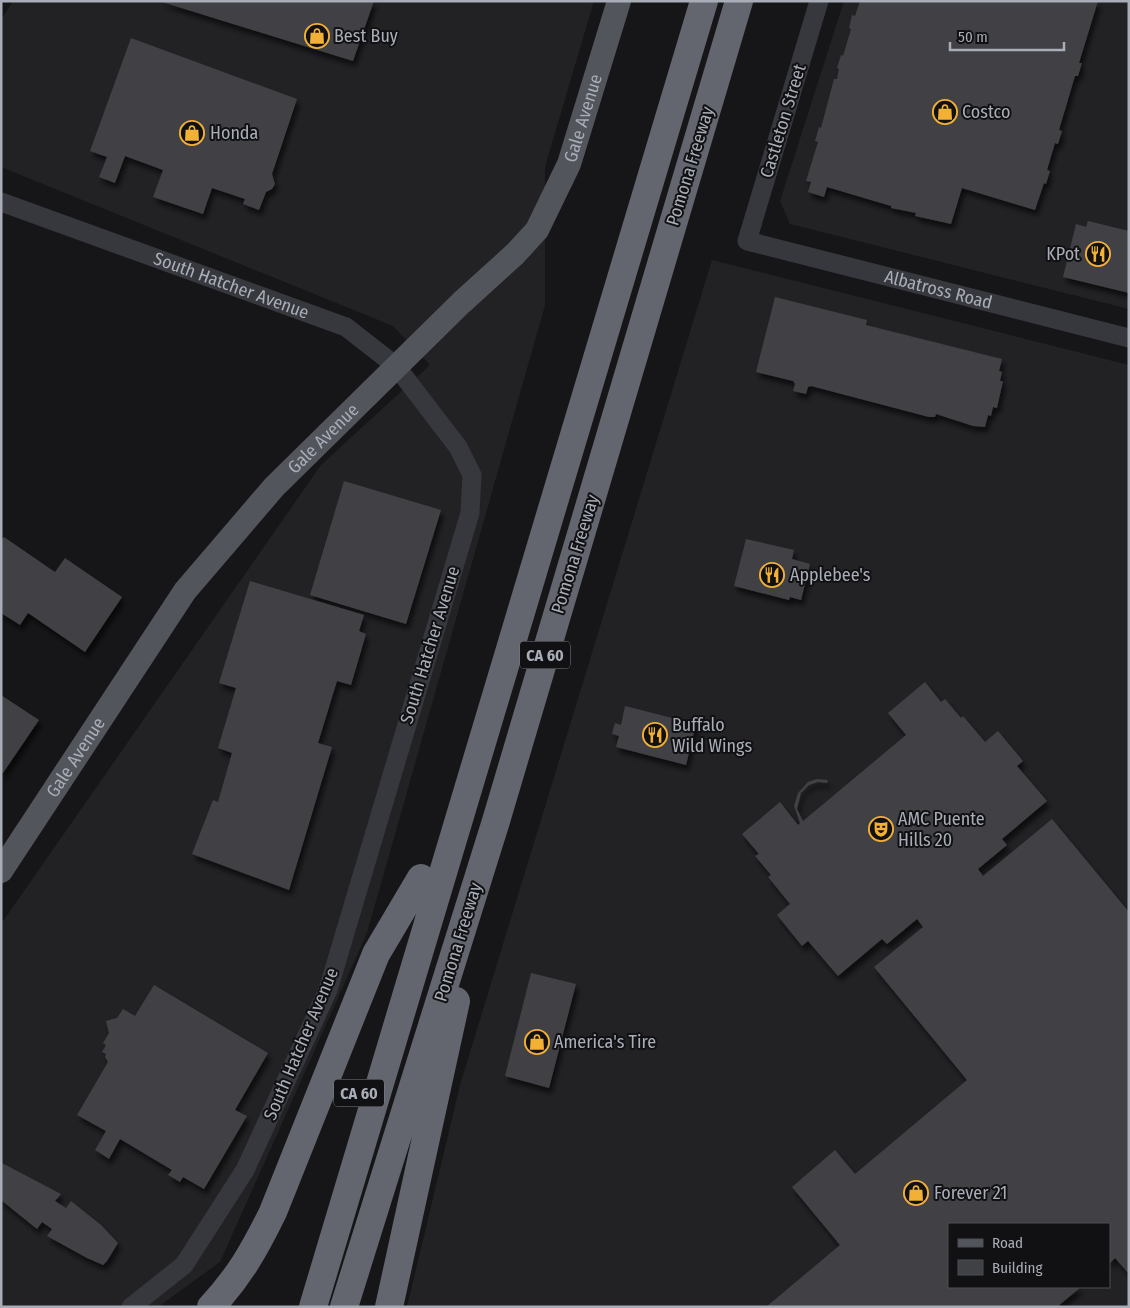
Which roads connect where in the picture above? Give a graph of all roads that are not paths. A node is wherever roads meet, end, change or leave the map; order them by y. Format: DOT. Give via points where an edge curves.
graph roads {
  1 [pos="619,1"];
  2 [pos="684,1"];
  3 [pos="704,1"];
  4 [pos="715,1"];
  5 [pos="739,1"];
  6 [pos="819,1"];
  7 [pos="1,202"];
  8 [pos="747,241"];
  9 [pos="1129,338"];
  10 [pos="396,366"];
  11 [pos="496,821"];
  12 [pos="1,871"];
  13 [pos="421,878"];
  14 [pos="131,1307"];
  15 [pos="211,1307"];
  16 [pos="296,1307"];
  17 [pos="313,1307"];
  18 [pos="324,1307"];
  19 [pos="344,1307"];
  20 [pos="389,1307"];
  1 -- 10 [label="main road, Gale Avenue" via="569,164 537,230"];
  2 -- 13 [label="highway, CA 60"];
  3 -- 17 [label="highway"];
  4 -- 18 [label="highway"];
  5 -- 11 [label="highway, Pomona Freeway / CA 60"];
  6 -- 8 [label="street, Castleton Street"];
  7 -- 10 [label="street, South Hatcher Avenue" via="346,327"];
  8 -- 9 [label="street, Albatross Road"];
  10 -- 12 [label="main road, Gale Avenue" via="274,487 185,591"];
  10 -- 14 [label="street, South Hatcher Avenue" via="458,447 472,475 470,513 328,990 245,1170 184,1266"];
  11 -- 19 [label="highway, Pomona Freeway / CA 60"];
  11 -- 20 [label="highway"];
  13 -- 15 [label="highway" via="376,954 269,1221 234,1282"];
  13 -- 16 [label="highway, CA 60"];
}
